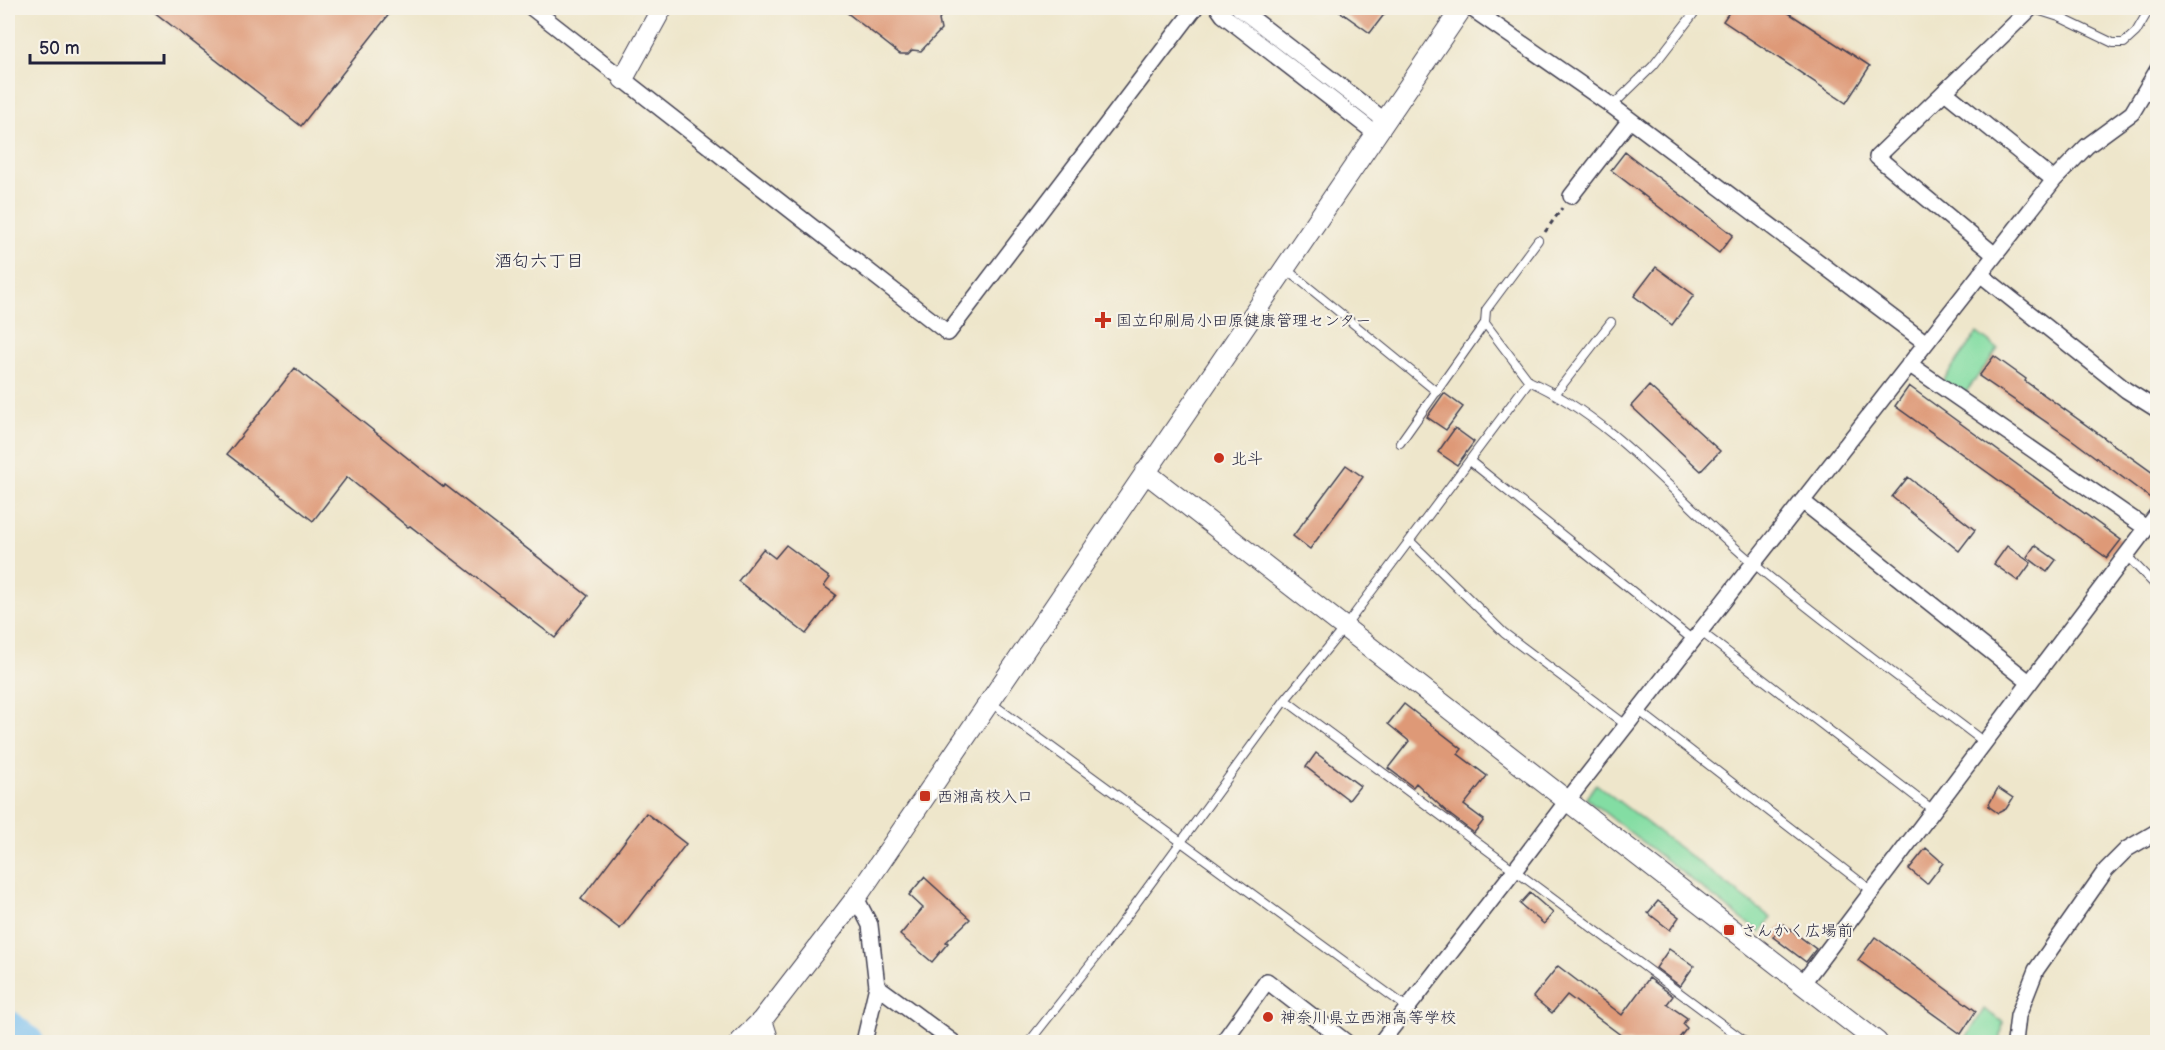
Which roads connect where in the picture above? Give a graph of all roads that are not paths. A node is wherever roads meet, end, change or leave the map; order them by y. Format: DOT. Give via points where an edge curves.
graph roads {
  1 [pos="531,8"];
  2 [pos="662,8"];
  3 [pos="1196,8"];
  4 [pos="1218,8"];
  5 [pos="1239,8"];
  6 [pos="1462,8"];
  7 [pos="1471,8"];
  8 [pos="1698,8"];
  9 [pos="2031,8"];
  10 [pos="2150,8"];
  11 [pos="2157,69"];
  12 [pos="623,79"];
  13 [pos="1945,92"];
  14 [pos="1612,106"];
  15 [pos="1630,120"];
  16 [pos="1379,127"];
  17 [pos="2054,180"];
  18 [pos="1571,196"];
  19 [pos="1538,240"];
  20 [pos="1995,255"];
  21 [pos="1284,267"];
  22 [pos="1980,274"];
  23 [pos="1611,322"];
  24 [pos="1485,323"];
  25 [pos="1926,343"];
  26 [pos="1909,364"];
  27 [pos="1529,381"];
  28 [pos="1437,392"];
  29 [pos="1556,393"];
  30 [pos="2157,410"];
  31 [pos="1400,443"];
  32 [pos="1470,461"];
  33 [pos="1145,472"];
  34 [pos="1802,501"];
  35 [pos="2157,513"];
  36 [pos="2146,528"];
  37 [pos="1410,541"];
  38 [pos="2126,555"];
  39 [pos="1753,564"];
  40 [pos="2157,588"];
  41 [pos="1344,627"];
  42 [pos="1696,636"];
  43 [pos="2029,682"];
  44 [pos="1285,700"];
  45 [pos="989,701"];
  46 [pos="1638,710"];
  47 [pos="1626,725"];
  48 [pos="1984,742"];
  49 [pos="1567,801"];
  50 [pos="1933,810"];
  51 [pos="2157,831"];
  52 [pos="1181,842"];
  53 [pos="1514,872"];
  54 [pos="1872,891"];
  55 [pos="856,898"];
  56 [pos="1802,984"];
  57 [pos="877,987"];
  58 [pos="1408,1008"];
  59 [pos="762,1020"];
  60 [pos="740,1042"];
  61 [pos="768,1042"];
  62 [pos="864,1042"];
  63 [pos="953,1042"];
  64 [pos="1029,1042"];
  65 [pos="1223,1042"];
  66 [pos="1346,1042"];
  67 [pos="1381,1042"];
  68 [pos="1746,1042"];
  69 [pos="1877,1042"];
  70 [pos="2015,1042"];
  1 -- 12 [label="street"];
  2 -- 12 [label="street"];
  3 -- 12 [label="street" via="948,333"];
  4 -- 16 [label="street"];
  5 -- 16 [label="street"];
  6 -- 16 [label="street"];
  7 -- 14 [label="street"];
  8 -- 14 [label="lane" via="1653,66"];
  9 -- 10 [label="lane" via="2113,43 2124,43 2136,32"];
  9 -- 13 [label="street"];
  11 -- 17 [label="street" via="2132,113 2087,146"];
  13 -- 17 [label="street"];
  13 -- 20 [label="street" via="1877,157"];
  14 -- 15 [label="street"];
  15 -- 18 [label="street"];
  15 -- 25 [label="street"];
  16 -- 21 [label="street"];
  17 -- 20 [label="street"];
  19 -- 24 [label="lane" via="1485,310"];
  20 -- 22 [label="street"];
  21 -- 28 [label="lane"];
  21 -- 33 [label="street"];
  22 -- 25 [label="street"];
  22 -- 30 [label="street" via="2126,390"];
  23 -- 29 [label="lane"];
  24 -- 27 [label="lane"];
  24 -- 28 [label="lane"];
  25 -- 26 [label="street"];
  26 -- 34 [label="street"];
  26 -- 36 [label="street"];
  27 -- 29 [label="lane"];
  27 -- 32 [label="lane"];
  28 -- 31 [label="lane"];
  29 -- 39 [label="lane" via="1605,428"];
  32 -- 37 [label="lane"];
  32 -- 42 [label="lane"];
  33 -- 41 [label="street"];
  33 -- 45 [label="street"];
  34 -- 39 [label="street"];
  34 -- 43 [label="street"];
  35 -- 36 [label="street"];
  36 -- 38 [label="street"];
  37 -- 41 [label="lane"];
  37 -- 47 [label="lane" via="1504,633"];
  38 -- 40 [label="lane"];
  38 -- 43 [label="street"];
  39 -- 42 [label="street"];
  39 -- 48 [label="lane"];
  41 -- 44 [label="lane"];
  41 -- 49 [label="street"];
  42 -- 46 [label="street"];
  42 -- 50 [label="lane"];
  43 -- 48 [label="street"];
  44 -- 52 [label="lane"];
  44 -- 53 [label="lane"];
  45 -- 52 [label="lane"];
  45 -- 55 [label="street"];
  46 -- 47 [label="street"];
  46 -- 54 [label="lane"];
  47 -- 49 [label="street"];
  48 -- 50 [label="street"];
  49 -- 53 [label="street"];
  49 -- 56 [label="street"];
  50 -- 54 [label="street"];
  51 -- 70 [label="street" via="2127,849 2106,870 2036,970 2018,1016"];
  52 -- 58 [label="lane"];
  52 -- 64 [label="lane"];
  53 -- 58 [label="street"];
  53 -- 68 [label="lane"];
  54 -- 56 [label="street"];
  55 -- 57 [label="street" via="870,925"];
  55 -- 59 [label="street"];
  56 -- 69 [label="street"];
  57 -- 62 [label="street"];
  57 -- 63 [label="street"];
  58 -- 67 [label="street"];
  59 -- 60 [label="street"];
  59 -- 61 [label="street"];
  65 -- 66 [label="street" via="1267,981"];
}
